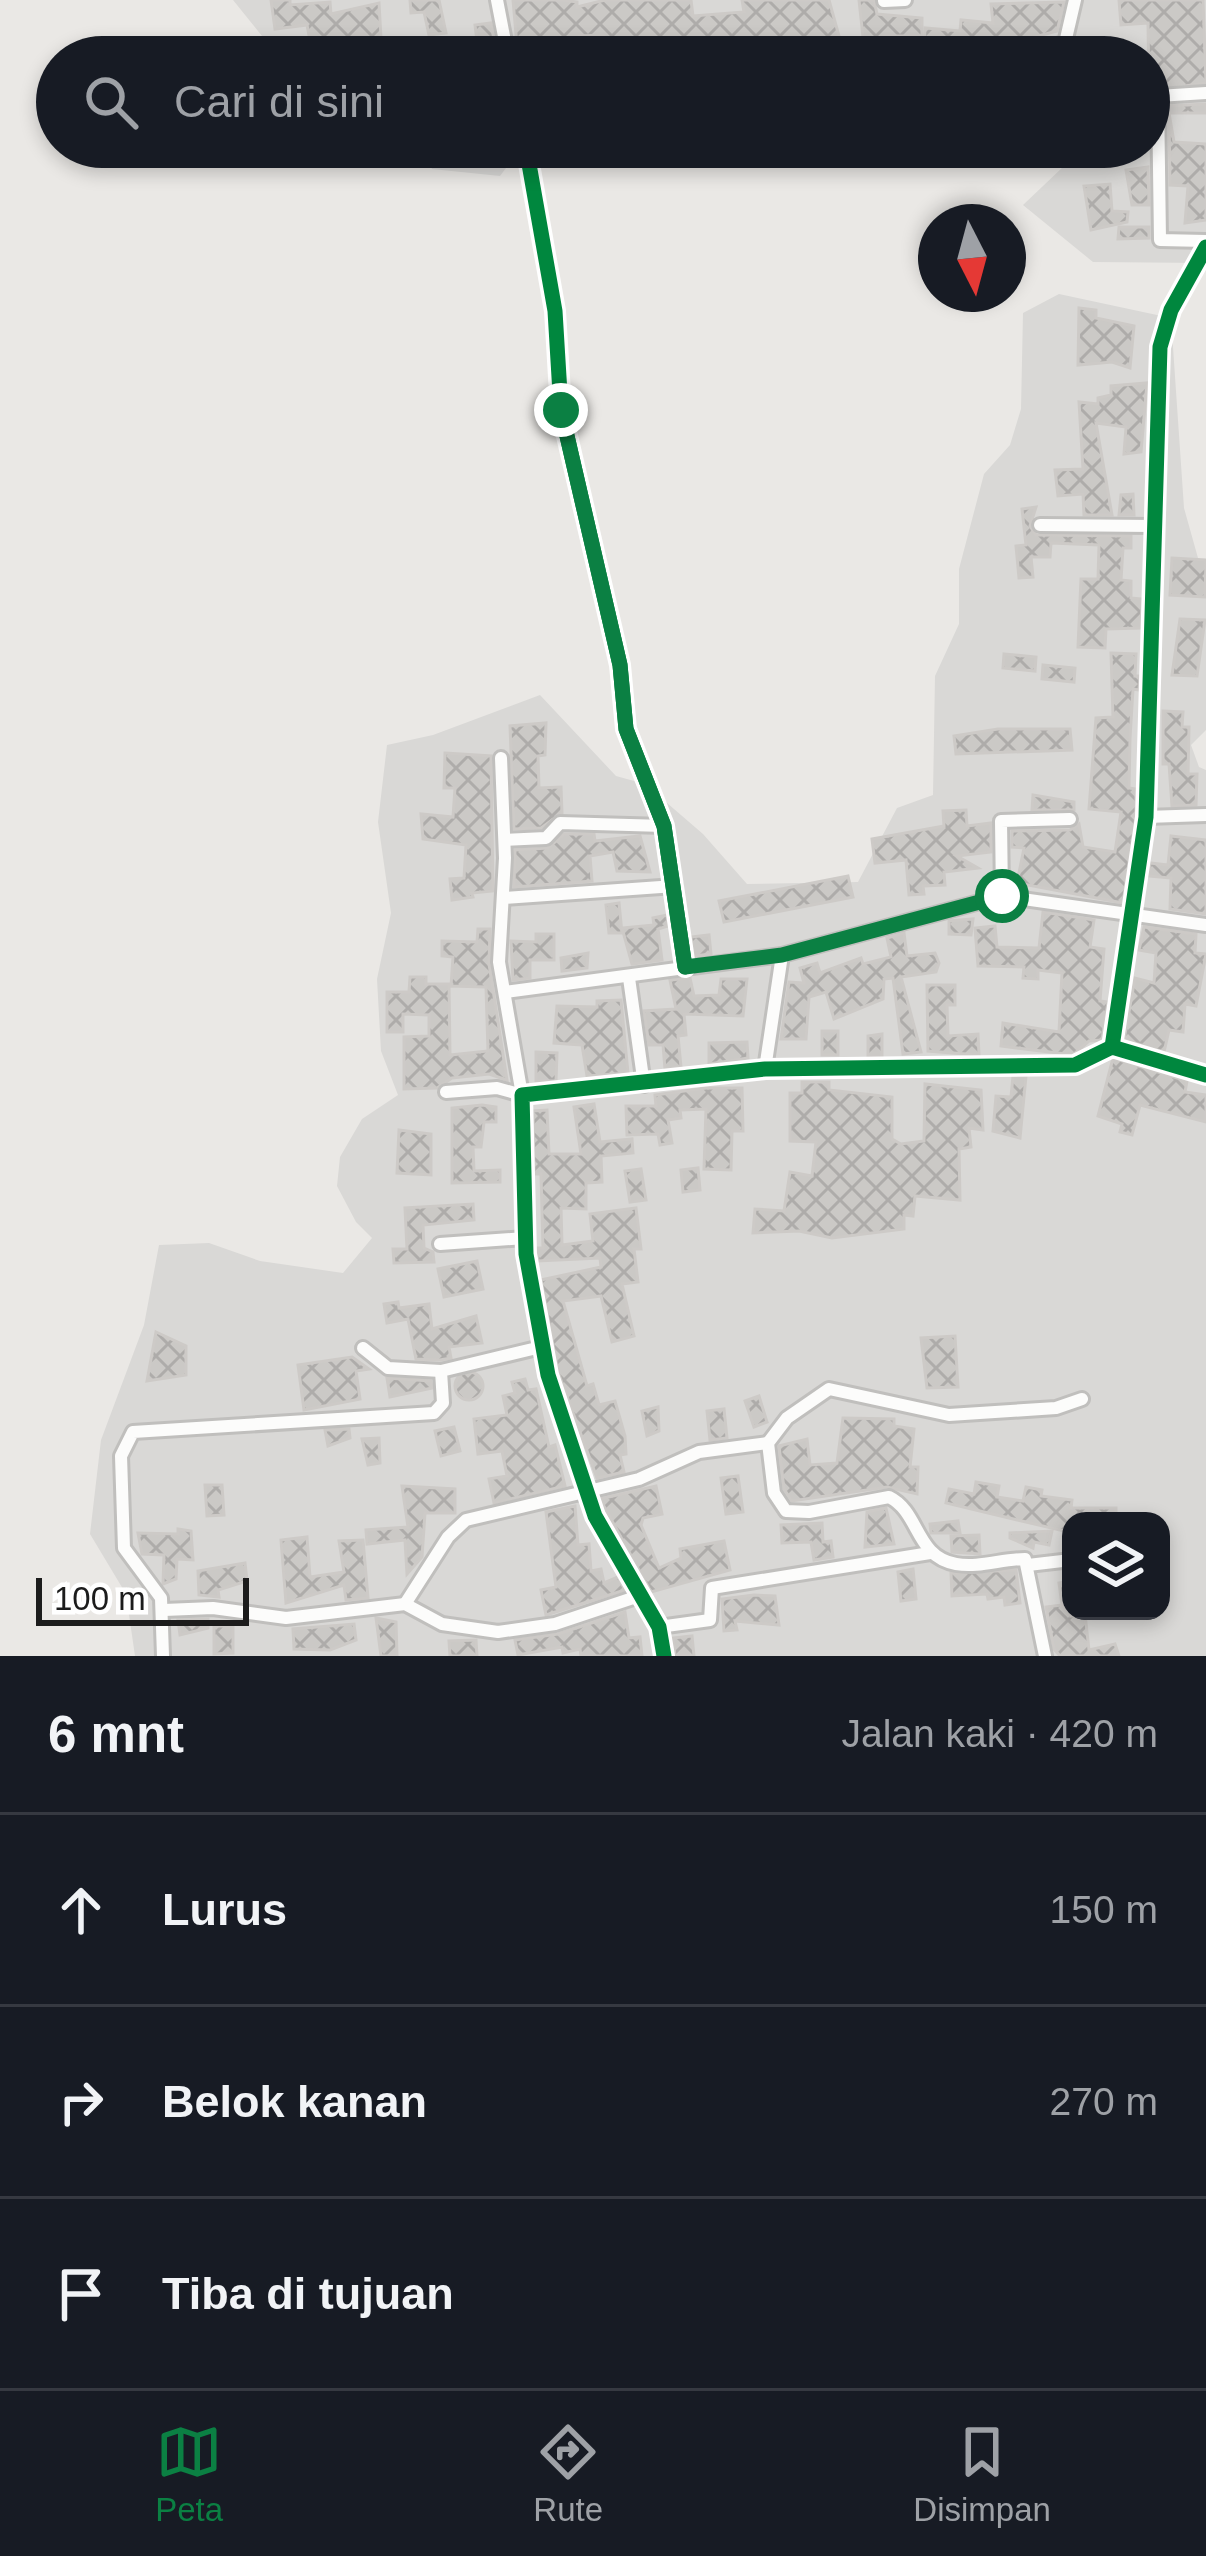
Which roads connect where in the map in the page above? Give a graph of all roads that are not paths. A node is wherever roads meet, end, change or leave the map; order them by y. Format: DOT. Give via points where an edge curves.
graph roads {
  1 [pos="497,0"];
  2 [pos="905,0"];
  3 [pos="1075,0"];
  4 [pos="884,1"];
  5 [pos="504,36"];
  6 [pos="1067,36"];
  7 [pos="1170,92"];
  8 [pos="1206,93"];
  9 [pos="530,168"];
  10 [pos="1155,168"];
  11 [pos="1206,244"];
  12 [pos="1040,525"];
  13 [pos="1153,526"];
  14 [pos="501,758"];
  15 [pos="1206,815"];
  16 [pos="1146,818"];
  17 [pos="1070,819"];
  18 [pos="664,826"];
  19 [pos="505,840"];
  20 [pos="675,886"];
  21 [pos="1002,896"];
  22 [pos="504,898"];
  23 [pos="1134,918"];
  24 [pos="1206,925"];
  25 [pos="782,955"];
  26 [pos="685,967"];
  27 [pos="628,978"];
  28 [pos="506,992"];
  29 [pos="1112,1047"];
  30 [pos="766,1070"];
  31 [pos="1206,1075"];
  32 [pos="644,1084"];
  33 [pos="446,1092"];
  34 [pos="521,1095"];
  35 [pos="525,1238"];
  36 [pos="440,1244"];
  37 [pos="542,1347"];
  38 [pos="363,1348"];
  39 [pos="441,1371"];
  40 [pos="1082,1399"];
  41 [pos="768,1443"];
  42 [pos="586,1494"];
  43 [pos="930,1553"];
  44 [pos="1062,1561"];
  45 [pos="1028,1565"];
  46 [pos="639,1596"];
  47 [pos="406,1604"];
  48 [pos="164,1610"];
  49 [pos="659,1627"];
  50 [pos="163,1656"];
  51 [pos="664,1656"];
  52 [pos="1045,1656"];
  1 -- 5 [label="street"];
  2 -- 4 [label="street"];
  3 -- 6 [label="street"];
  7 -- 8 [label="street"];
  9 -- 18 [label="street" via="555,311 561,410 620,665 626,729"];
  10 -- 11 [label="street" via="1158,235"];
  11 -- 13 [label="street" via="1162,335"];
  12 -- 13 [label="street"];
  13 -- 16 [label="street"];
  14 -- 19 [label="street"];
  15 -- 16 [label="street"];
  16 -- 23 [label="street"];
  17 -- 21 [label="street" via="1000,822"];
  18 -- 19 [label="street" via="560,823 546,838"];
  18 -- 20 [label="street"];
  19 -- 22 [label="street"];
  20 -- 22 [label="street"];
  20 -- 26 [label="street"];
  21 -- 23 [label="street"];
  21 -- 25 [label="street"];
  22 -- 28 [label="street" via="499,962"];
  23 -- 24 [label="street"];
  23 -- 29 [label="street"];
  25 -- 26 [label="street"];
  25 -- 30 [label="street"];
  26 -- 27 [label="street"];
  27 -- 28 [label="street"];
  27 -- 32 [label="street"];
  28 -- 34 [label="street"];
  29 -- 30 [label="street" via="1075,1065"];
  29 -- 31 [label="street"];
  30 -- 32 [label="street"];
  32 -- 34 [label="street"];
  33 -- 34 [label="street"];
  34 -- 35 [label="street"];
  35 -- 36 [label="street"];
  35 -- 37 [label="street"];
  37 -- 39 [label="street"];
  37 -- 42 [label="street"];
  38 -- 39 [label="street" via="388,1368"];
  39 -- 48 [label="street" via="443,1403 430,1414 133,1432 121,1456 124,1548"];
  40 -- 41 [label="street" via="949,1415 829,1389 787,1418"];
  41 -- 42 [label="street" via="699,1452"];
  41 -- 43 [label="street" via="782,1508 803,1513 889,1497"];
  42 -- 46 [label="street"];
  42 -- 47 [label="street" via="466,1520"];
  43 -- 45 [label="street" via="961,1565"];
  43 -- 49 [label="street" via="712,1588 710,1620"];
  44 -- 45 [label="street"];
  45 -- 52 [label="street"];
  46 -- 47 [label="street" via="555,1624 498,1632 432,1621"];
  46 -- 49 [label="street"];
  47 -- 48 [label="street" via="286,1618"];
  48 -- 50 [label="street"];
  49 -- 51 [label="street"];
}
